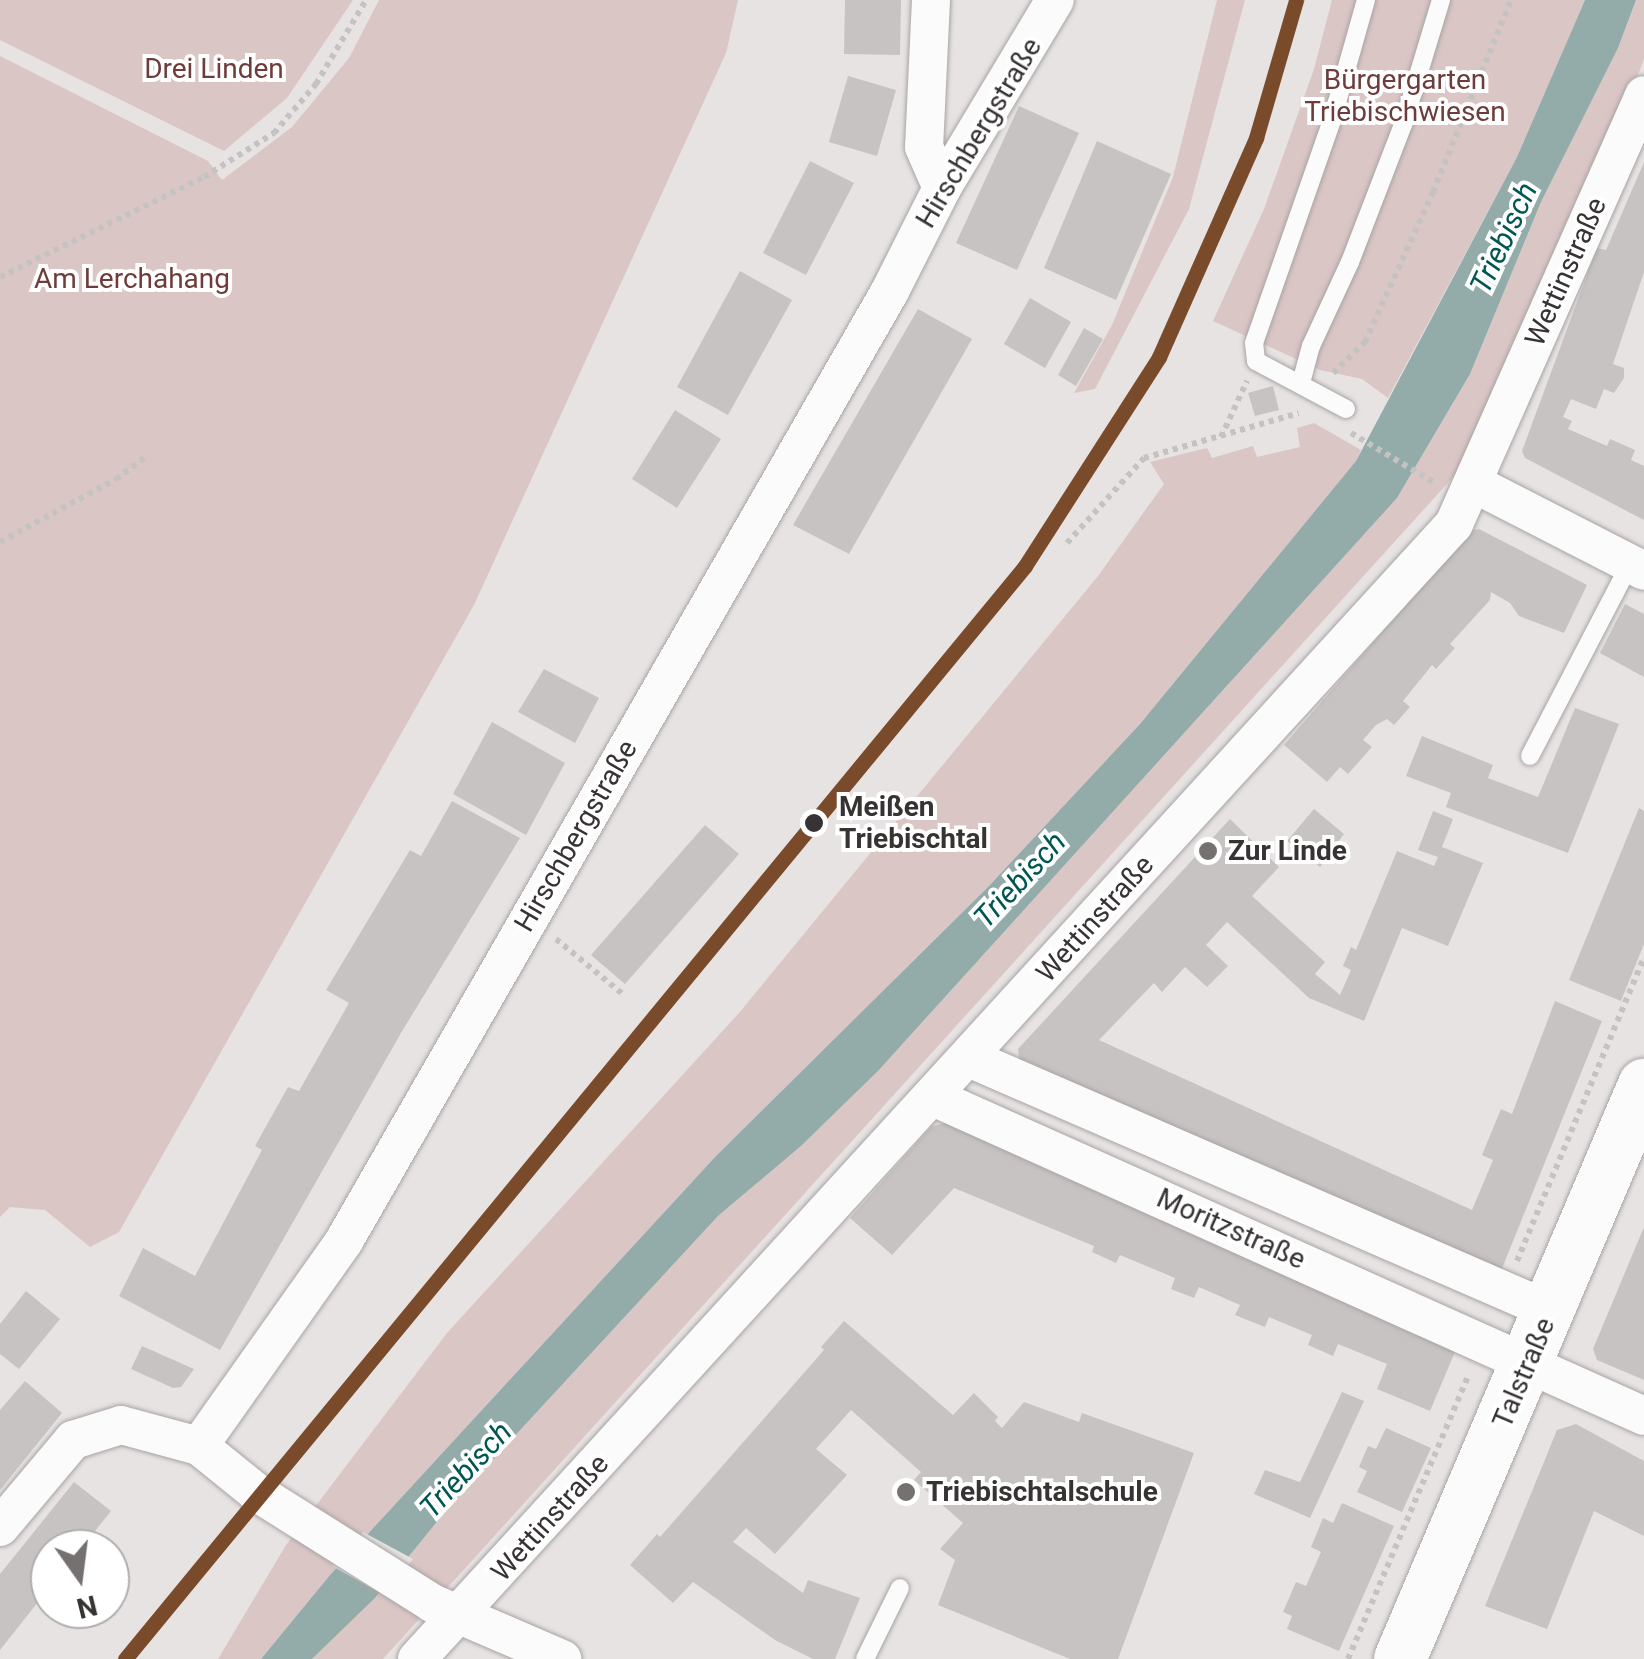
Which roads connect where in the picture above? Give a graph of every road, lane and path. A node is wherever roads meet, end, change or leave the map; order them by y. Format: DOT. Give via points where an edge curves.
graph roads {
  1 [pos="366,0"];
  2 [pos="931,0"];
  3 [pos="1055,0"];
  4 [pos="1366,0"];
  5 [pos="1441,0"];
  6 [pos="1511,0"];
  7 [pos="1644,95"];
  8 [pos="942,188"];
  9 [pos="0,277"];
  10 [pos="1256,361"];
  11 [pos="1306,386"];
  12 [pos="1305,411"];
  13 [pos="1340,416"];
  14 [pos="1221,437"];
  15 [pos="148,455"];
  16 [pos="1462,487"];
  17 [pos="0,542"];
  18 [pos="1067,544"];
  19 [pos="1637,567"];
  20 [pos="1530,756"];
  21 [pos="565,947"];
  22 [pos="624,995"];
  23 [pos="969,1058"];
  24 [pos="1644,1086"];
  25 [pos="933,1097"];
  26 [pos="1552,1311"];
  27 [pos="1530,1361"];
  28 [pos="1644,1416"];
  29 [pos="199,1446"];
  30 [pos="0,1527"];
  31 [pos="900,1588"];
  32 [pos="447,1610"];
  33 [pos="417,1659"];
  34 [pos="562,1659"];
  35 [pos="865,1659"];
  36 [pos="1400,1659"];
  1 -- 9 [label="path" via="316,84 274,133 204,177"];
  2 -- 8 [label="street" via="924,147"];
  3 -- 8 [label="street, Hirschbergstraße"];
  4 -- 10 [label="lane" via="1254,343"];
  5 -- 11 [label="lane" via="1403,125"];
  6 -- 11 [label="path" via="1365,342"];
  7 -- 16 [label="street, Wettinstraße"];
  8 -- 29 [label="street, Hirschbergstraße" via="890,291 344,1241"];
  10 -- 11 [label="lane"];
  10 -- 14 [label="path"];
  11 -- 13 [label="lane"];
  12 -- 14 [label="path"];
  13 -- 16 [label="path"];
  14 -- 18 [label="path" via="1144,458"];
  15 -- 17 [label="path"];
  16 -- 19 [label="street"];
  16 -- 23 [label="street, Wettinstraße" via="1454,524"];
  19 -- 20 [label="lane"];
  21 -- 22 [label="path"];
  23 -- 25 [label="street, Wettinstraße"];
  23 -- 26 [label="street, Moritzstraße"];
  24 -- 26 [label="main road, Talstraße"];
  25 -- 27 [label="street, Moritzstraße"];
  25 -- 32 [label="street, Wettinstraße"];
  26 -- 27 [label="main road, Talstraße"];
  27 -- 28 [label="street, Moritzstraße"];
  27 -- 36 [label="main road, Talstraße"];
  29 -- 30 [label="street" via="121,1425 73,1440"];
  29 -- 32 [label="street" via="336,1546"];
  31 -- 35 [label="lane"];
  32 -- 33 [label="street, Wettinstraße"];
  32 -- 34 [label="street"];
}
